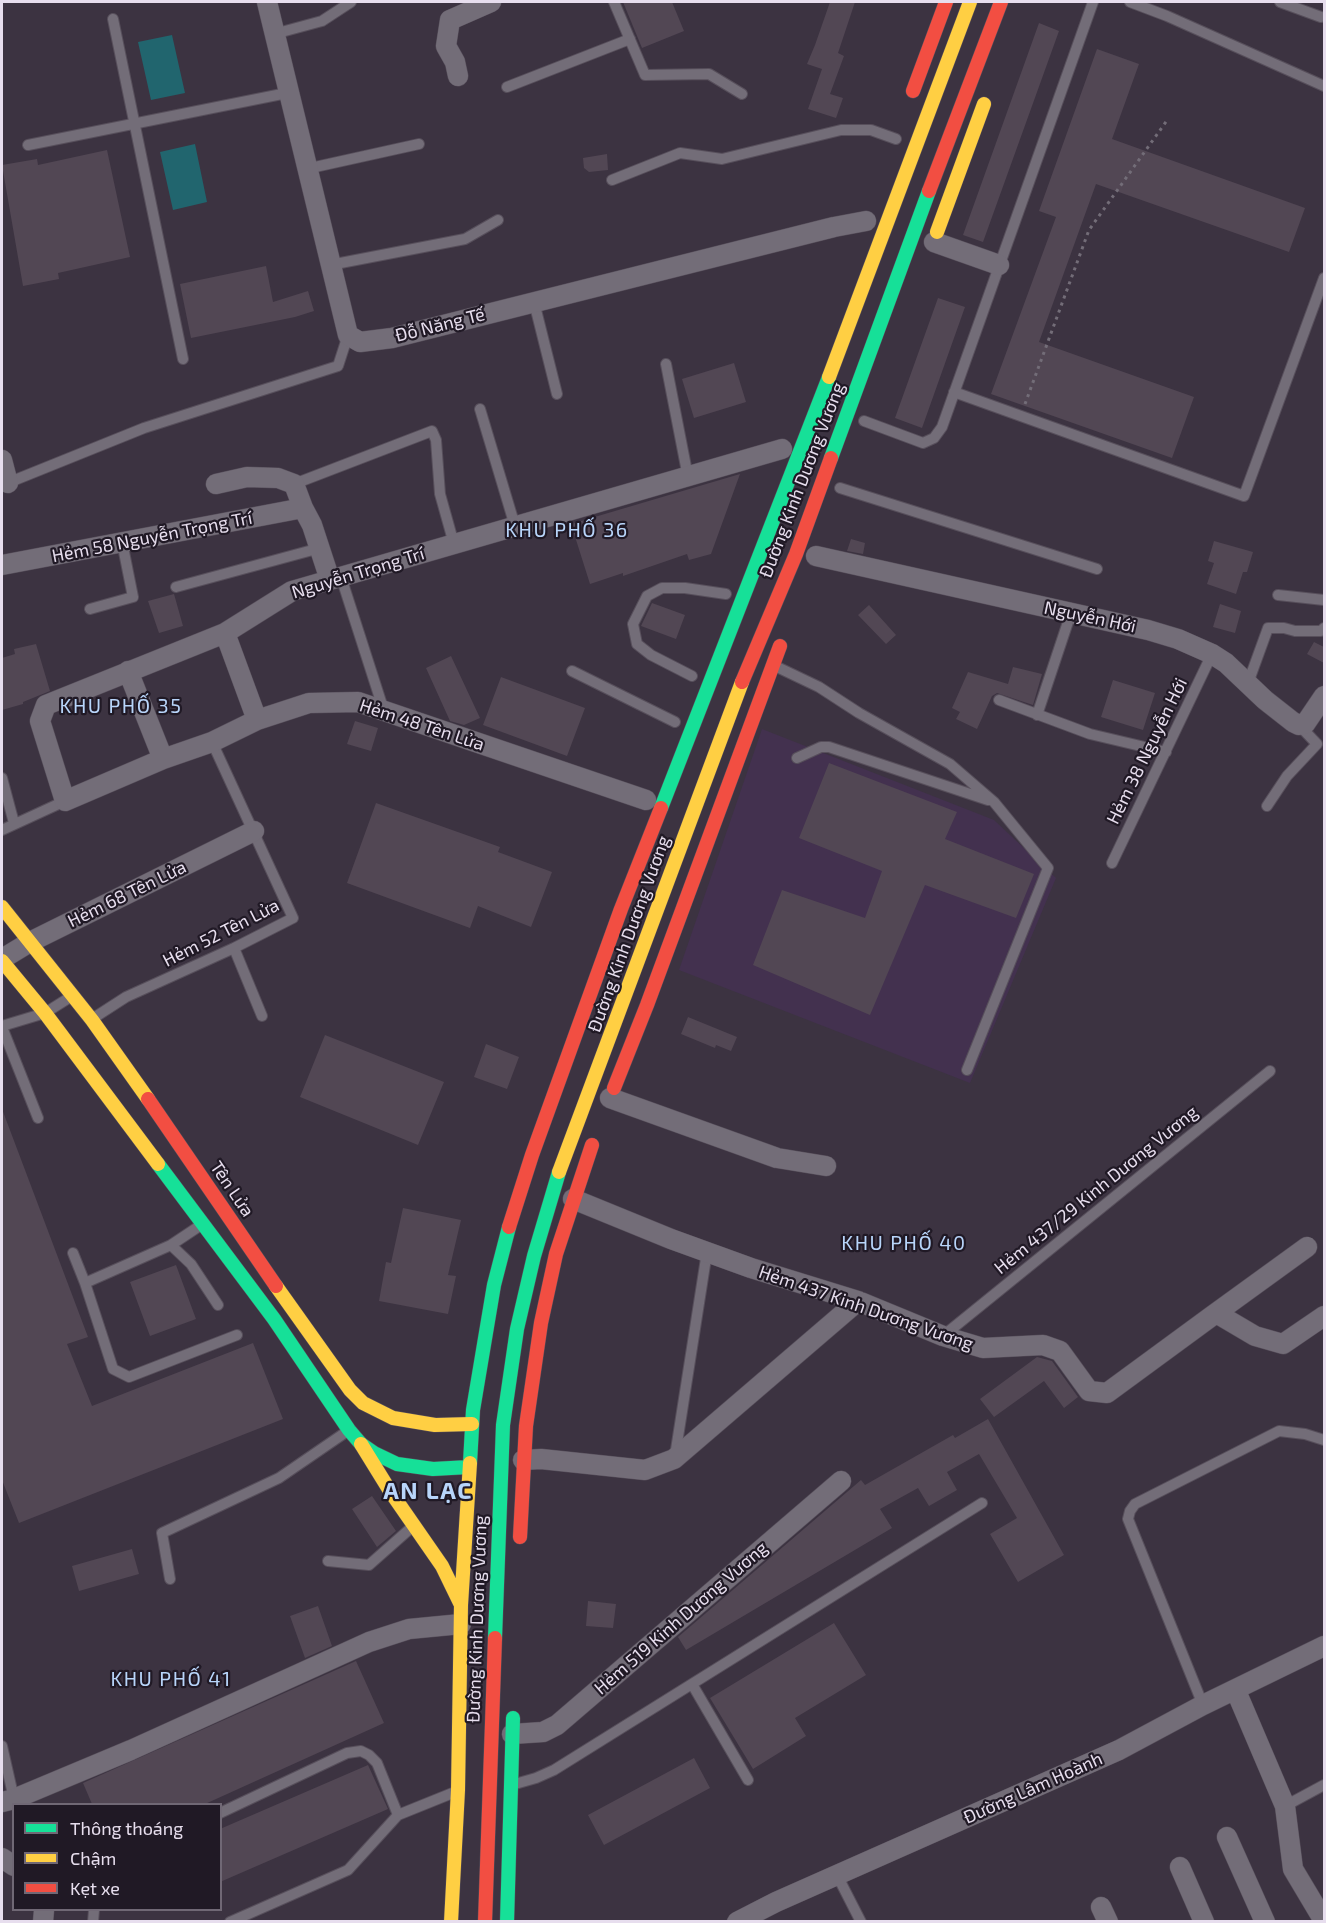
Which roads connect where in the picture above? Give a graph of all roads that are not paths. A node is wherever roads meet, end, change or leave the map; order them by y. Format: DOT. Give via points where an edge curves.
graph roads {
  1 [pos="267,2"];
  2 [pos="351,2"];
  3 [pos="491,2"];
  4 [pos="614,2"];
  5 [pos="946,2"];
  6 [pos="970,2"];
  7 [pos="1001,2"];
  8 [pos="1092,2"];
  9 [pos="1130,2"];
  10 [pos="1280,2"];
  11 [pos="1322,17"];
  12 [pos="114,19"];
  13 [pos="274,34"];
  14 [pos="630,39"];
  15 [pos="458,76"];
  16 [pos="1324,86"];
  17 [pos="507,87"];
  18 [pos="990,88"];
  19 [pos="288,93"];
  20 [pos="742,94"];
  21 [pos="908,105"];
  22 [pos="136,124"];
  23 [pos="896,138"];
  24 [pos="419,144"];
  25 [pos="28,145"];
  26 [pos="306,169"];
  27 [pos="612,180"];
  28 [pos="498,220"];
  29 [pos="885,225"];
  30 [pos="932,246"];
  31 [pos="330,265"];
  32 [pos="999,265"];
  33 [pos="1324,278"];
  34 [pos="534,302"];
  35 [pos="348,335"];
  36 [pos="183,359"];
  37 [pos="666,364"];
  38 [pos="954,392"];
  39 [pos="557,394"];
  40 [pos="480,409"];
  41 [pos="846,415"];
  42 [pos="865,421"];
  43 [pos="804,444"];
  44 [pos="782,449"];
  45 [pos="2,460"];
  46 [pos="688,477"];
  47 [pos="5,484"];
  48 [pos="216,484"];
  49 [pos="294,484"];
  50 [pos="840,488"];
  51 [pos="303,508"];
  52 [pos="515,526"];
  53 [pos="122,542"];
  54 [pos="454,544"];
  55 [pos="320,548"];
  56 [pos="816,556"];
  57 [pos="2,565"];
  58 [pos="1097,568"];
  59 [pos="335,578"];
  60 [pos="176,587"];
  61 [pos="726,594"];
  62 [pos="1278,595"];
  63 [pos="1324,600"];
  64 [pos="90,609"];
  65 [pos="1071,613"];
  66 [pos="1324,628"];
  67 [pos="786,632"];
  68 [pos="225,633"];
  69 [pos="1212,654"];
  70 [pos="772,665"];
  71 [pos="128,671"];
  72 [pos="572,671"];
  73 [pos="692,675"];
  74 [pos="1248,683"];
  75 [pos="1324,696"];
  76 [pos="999,700"];
  77 [pos="384,711"];
  78 [pos="1037,715"];
  79 [pos="256,720"];
  80 [pos="675,722"];
  81 [pos="1299,725"];
  82 [pos="212,742"];
  83 [pos="1166,752"];
  84 [pos="797,758"];
  85 [pos="163,759"];
  86 [pos="2,778"];
  87 [pos="65,801"];
  88 [pos="650,802"];
  89 [pos="994,802"];
  90 [pos="1267,806"];
  91 [pos="14,823"];
  92 [pos="2,830"];
  93 [pos="254,831"];
  94 [pos="1112,863"];
  95 [pos="607,903"];
  96 [pos="2,907"];
  97 [pos="637,915"];
  98 [pos="674,930"];
  99 [pos="30,942"];
  100 [pos="234,948"];
  101 [pos="2,960"];
  102 [pos="73,996"];
  103 [pos="45,1013"];
  104 [pos="262,1016"];
  105 [pos="92,1020"];
  106 [pos="2,1027"];
  107 [pos="967,1070"];
  108 [pos="1270,1071"];
  109 [pos="608,1103"];
  110 [pos="38,1118"];
  111 [pos="596,1136"];
  112 [pos="826,1166"];
  113 [pos="573,1199"];
  114 [pos="203,1224"];
  115 [pos="171,1245"];
  116 [pos="1307,1247"];
  117 [pos="707,1252"];
  118 [pos="72,1253"];
  119 [pos="85,1283"];
  120 [pos="858,1301"];
  121 [pos="218,1305"];
  122 [pos="1216,1313"];
  123 [pos="1321,1323"];
  124 [pos="237,1335"];
  125 [pos="471,1335"];
  126 [pos="943,1336"];
  127 [pos="478,1383"];
  128 [pos="488,1425"];
  129 [pos="526,1426"];
  130 [pos="349,1430"];
  131 [pos="1324,1440"];
  132 [pos="361,1444"];
  133 [pos="674,1459"];
  134 [pos="523,1460"];
  135 [pos="485,1465"];
  136 [pos="841,1481"];
  137 [pos="982,1503"];
  138 [pos="415,1524"];
  139 [pos="519,1556"];
  140 [pos="328,1561"];
  141 [pos="170,1579"];
  142 [pos="461,1615"];
  143 [pos="1324,1646"];
  144 [pos="692,1684"];
  145 [pos="1236,1691"];
  146 [pos="513,1704"];
  147 [pos="1203,1706"];
  148 [pos="475,1733"];
  149 [pos="512,1734"];
  150 [pos="2,1746"];
  151 [pos="748,1780"];
  152 [pos="512,1785"];
  153 [pos="1324,1785"];
  154 [pos="474,1788"];
  155 [pos="8,1801"];
  156 [pos="1285,1806"];
  157 [pos="222,1812"];
  158 [pos="398,1815"];
  159 [pos="455,1837"];
  160 [pos="1227,1837"];
  161 [pos="440,1858"];
  162 [pos="1180,1867"];
  163 [pos="837,1875"];
  164 [pos="1324,1921"];
  165 [pos="230,1922"];
  166 [pos="451,1922"];
  167 [pos="485,1922"];
  168 [pos="507,1922"];
  169 [pos="736,1922"];
  170 [pos="861,1922"];
  171 [pos="1204,1922"];
  172 [pos="1265,1922"];
  1 -- 13 [label="street"];
  2 -- 13 [label="lane" via="322,21"];
  3 -- 15 [label="street" via="450,20 446,46"];
  4 -- 14 [label="lane"];
  5 -- 21 [label="main road"];
  6 -- 29 [label="main road, Đường Kinh Dương Vương"];
  7 -- 29 [label="main road, Đường Kinh Dương Vương"];
  8 -- 32 [label="lane"];
  9 -- 16 [label="lane"];
  10 -- 11 [label="lane"];
  12 -- 22 [label="lane"];
  13 -- 19 [label="street"];
  14 -- 17 [label="lane"];
  14 -- 20 [label="lane" via="645,75 710,74"];
  18 -- 30 [label="main road"];
  19 -- 22 [label="lane"];
  19 -- 26 [label="street"];
  22 -- 25 [label="lane"];
  22 -- 36 [label="lane"];
  23 -- 27 [label="lane" via="871,130 841,130 722,159 680,153"];
  24 -- 26 [label="lane"];
  26 -- 31 [label="street"];
  28 -- 31 [label="lane" via="465,239"];
  29 -- 30 [label="main road"];
  29 -- 34 [label="street, Đỗ Năng Tế" via="834,227"];
  29 -- 41 [label="main road, Đường Kinh Dương Vương"];
  29 -- 43 [label="main road, Đường Kinh Dương Vương"];
  30 -- 32 [label="street"];
  31 -- 35 [label="street"];
  32 -- 38 [label="lane"];
  33 -- 38 [label="lane" via="1244,496"];
  34 -- 35 [label="street, Đỗ Năng Tế" via="392,338 360,342"];
  34 -- 39 [label="lane"];
  35 -- 47 [label="lane" via="338,366 144,428"];
  37 -- 46 [label="lane"];
  38 -- 42 [label="lane" via="942,427 934,438 923,443"];
  40 -- 52 [label="lane"];
  41 -- 42 [label="main road"];
  41 -- 97 [label="main road, Đường Kinh Dương Vương" via="796,554"];
  43 -- 44 [label="main road"];
  43 -- 88 [label="main road, Đường Kinh Dương Vương"];
  44 -- 46 [label="street, Nguyễn Trọng Trí"];
  45 -- 47 [label="street"];
  46 -- 52 [label="street, Nguyễn Trọng Trí"];
  48 -- 49 [label="street" via="247,477 278,478"];
  49 -- 51 [label="street"];
  49 -- 54 [label="lane" via="432,431 440,494"];
  50 -- 58 [label="lane"];
  51 -- 53 [label="street, Hẻm 58 Nguyễn Trọng Trí"];
  51 -- 55 [label="street"];
  52 -- 54 [label="street, Nguyễn Trọng Trí"];
  53 -- 57 [label="street, Hẻm 58 Nguyễn Trọng Trí"];
  53 -- 64 [label="lane" via="133,597"];
  54 -- 59 [label="street, Nguyễn Trọng Trí"];
  55 -- 59 [label="street"];
  55 -- 60 [label="lane"];
  56 -- 65 [label="street, Nguyễn Hới"];
  59 -- 68 [label="street, Nguyễn Trọng Trí" via="292,591"];
  59 -- 77 [label="lane"];
  61 -- 73 [label="lane" via="662,588 647,596 633,624 637,644"];
  62 -- 63 [label="lane"];
  65 -- 69 [label="street, Nguyễn Hới" via="1148,630"];
  65 -- 78 [label="lane"];
  66 -- 74 [label="lane" via="1268,628"];
  67 -- 70 [label="main road"];
  68 -- 71 [label="street, Nguyễn Trọng Trí"];
  68 -- 79 [label="street"];
  69 -- 74 [label="street, Nguyễn Hới"];
  69 -- 83 [label="lane, Hẻm 38 Nguyễn Hới"];
  70 -- 89 [label="lane" via="819,687 950,764"];
  70 -- 98 [label="main road"];
  71 -- 85 [label="street"];
  71 -- 87 [label="street, Nguyễn Trọng Trí" via="46,705 40,721"];
  72 -- 80 [label="lane"];
  74 -- 81 [label="street, Nguyễn Hới"];
  75 -- 81 [label="street" via="1305,724"];
  76 -- 78 [label="lane"];
  77 -- 79 [label="street, Hẻm 48 Tên Lửa" via="358,702 309,703"];
  77 -- 88 [label="street, Hẻm 48 Tên Lửa"];
  78 -- 83 [label="lane" via="1090,734"];
  79 -- 82 [label="street, Hẻm 48 Tên Lửa"];
  81 -- 90 [label="lane" via="1317,744 1287,776"];
  82 -- 85 [label="street, Hẻm 48 Tên Lửa"];
  82 -- 93 [label="lane, Hẻm 52 Tên Lửa"];
  83 -- 94 [label="lane, Hẻm 38 Nguyễn Hới"];
  84 -- 89 [label="lane" via="829,747"];
  85 -- 87 [label="street, Hẻm 48 Tên Lửa"];
  86 -- 91 [label="lane"];
  87 -- 91 [label="lane"];
  88 -- 97 [label="main road, Đường Kinh Dương Vương"];
  89 -- 107 [label="lane" via="1048,868"];
  91 -- 92 [label="lane"];
  93 -- 99 [label="street, Hẻm 68 Tên Lửa"];
  93 -- 100 [label="lane, Hẻm 52 Tên Lửa" via="293,918"];
  95 -- 97 [label="main road"];
  96 -- 99 [label="main road, Tên Lửa"];
  97 -- 98 [label="main road"];
  97 -- 127 [label="main road, Đường Kinh Dương Vương" via="518,1196 494,1285"];
  97 -- 128 [label="main road, Đường Kinh Dương Vương" via="545,1216"];
  98 -- 109 [label="main road"];
  99 -- 101 [label="street, Hẻm 68 Tên Lửa"];
  99 -- 102 [label="main road, Tên Lửa"];
  100 -- 104 [label="lane"];
  100 -- 105 [label="lane, Hẻm 52 Tên Lửa" via="126,997"];
  101 -- 103 [label="main road"];
  102 -- 103 [label="lane"];
  102 -- 105 [label="main road, Tên Lửa"];
  103 -- 106 [label="lane"];
  103 -- 114 [label="main road"];
  105 -- 128 [label="main road, Tên Lửa" via="350,1390 363,1403 393,1418 435,1425"];
  106 -- 110 [label="lane"];
  108 -- 126 [label="lane, Hẻm 437/29 Kinh Dương Vương"];
  109 -- 112 [label="street" via="777,1158"];
  111 -- 113 [label="main road"];
  113 -- 117 [label="street, Hẻm 437 Kinh Dương Vương"];
  113 -- 129 [label="main road" via="541,1323"];
  114 -- 115 [label="lane"];
  114 -- 130 [label="main road"];
  115 -- 119 [label="lane"];
  115 -- 121 [label="lane" via="191,1264"];
  116 -- 122 [label="street"];
  117 -- 120 [label="street, Hẻm 437 Kinh Dương Vương"];
  117 -- 133 [label="lane"];
  118 -- 119 [label="lane"];
  119 -- 124 [label="lane" via="113,1369 129,1377"];
  120 -- 126 [label="street, Hẻm 437 Kinh Dương Vương"];
  120 -- 133 [label="street"];
  122 -- 123 [label="street" via="1255,1336 1283,1344"];
  122 -- 126 [label="street, Hẻm 437 Kinh Dương Vương" via="1107,1393 1089,1391 1060,1351 1043,1346 983,1347"];
  125 -- 127 [label="main road, Đường Kinh Dương Vương"];
  127 -- 128 [label="main road, Đường Kinh Dương Vương"];
  128 -- 129 [label="main road, Tên Lửa"];
  128 -- 135 [label="main road, Đường Kinh Dương Vương"];
  128 -- 135 [label="main road, Đường Kinh Dương Vương"];
  129 -- 134 [label="main road"];
  130 -- 132 [label="main road"];
  130 -- 141 [label="lane" via="279,1478 162,1533"];
  131 -- 147 [label="lane" via="1279,1431 1135,1504 1130,1511 1128,1519"];
  132 -- 135 [label="main road" via="404,1466 433,1469"];
  132 -- 138 [label="main road"];
  133 -- 134 [label="street" via="645,1470"];
  134 -- 135 [label="main road"];
  134 -- 139 [label="main road"];
  135 -- 142 [label="main road, Đường Kinh Dương Vương"];
  135 -- 148 [label="main road, Đường Kinh Dương Vương"];
  136 -- 149 [label="street, Hẻm 519 Kinh Dương Vương" via="557,1725 543,1732"];
  137 -- 144 [label="lane"];
  138 -- 140 [label="lane" via="369,1565"];
  138 -- 142 [label="main road" via="441,1566"];
  142 -- 148 [label="main road, Đường Kinh Dương Vương"];
  142 -- 155 [label="street" via="369,1642"];
  143 -- 145 [label="street, Đường Lâm Hoành"];
  144 -- 151 [label="lane"];
  144 -- 152 [label="lane" via="554,1770"];
  145 -- 147 [label="street, Đường Lâm Hoành"];
  145 -- 156 [label="street"];
  146 -- 149 [label="main road"];
  147 -- 163 [label="street, Đường Lâm Hoành" via="1119,1750"];
  148 -- 149 [label="main road"];
  148 -- 154 [label="main road, Đường Kinh Dương Vương"];
  148 -- 154 [label="main road, Đường Kinh Dương Vương"];
  149 -- 152 [label="main road"];
  150 -- 155 [label="lane"];
  152 -- 154 [label="main road"];
  152 -- 168 [label="main road"];
  153 -- 156 [label="lane"];
  154 -- 158 [label="lane"];
  154 -- 159 [label="main road, Đường Kinh Dương Vương"];
  154 -- 167 [label="main road, Đường Kinh Dương Vương"];
  156 -- 164 [label="street" via="1293,1869"];
  157 -- 158 [label="lane" via="347,1753 361,1751 377,1763"];
  158 -- 165 [label="lane" via="348,1870"];
  159 -- 161 [label="main road"];
  159 -- 166 [label="main road, Đường Kinh Dương Vương"];
  160 -- 172 [label="street"];
  162 -- 171 [label="street"];
  163 -- 169 [label="street, Đường Lâm Hoành"];
  163 -- 170 [label="lane"];
}
